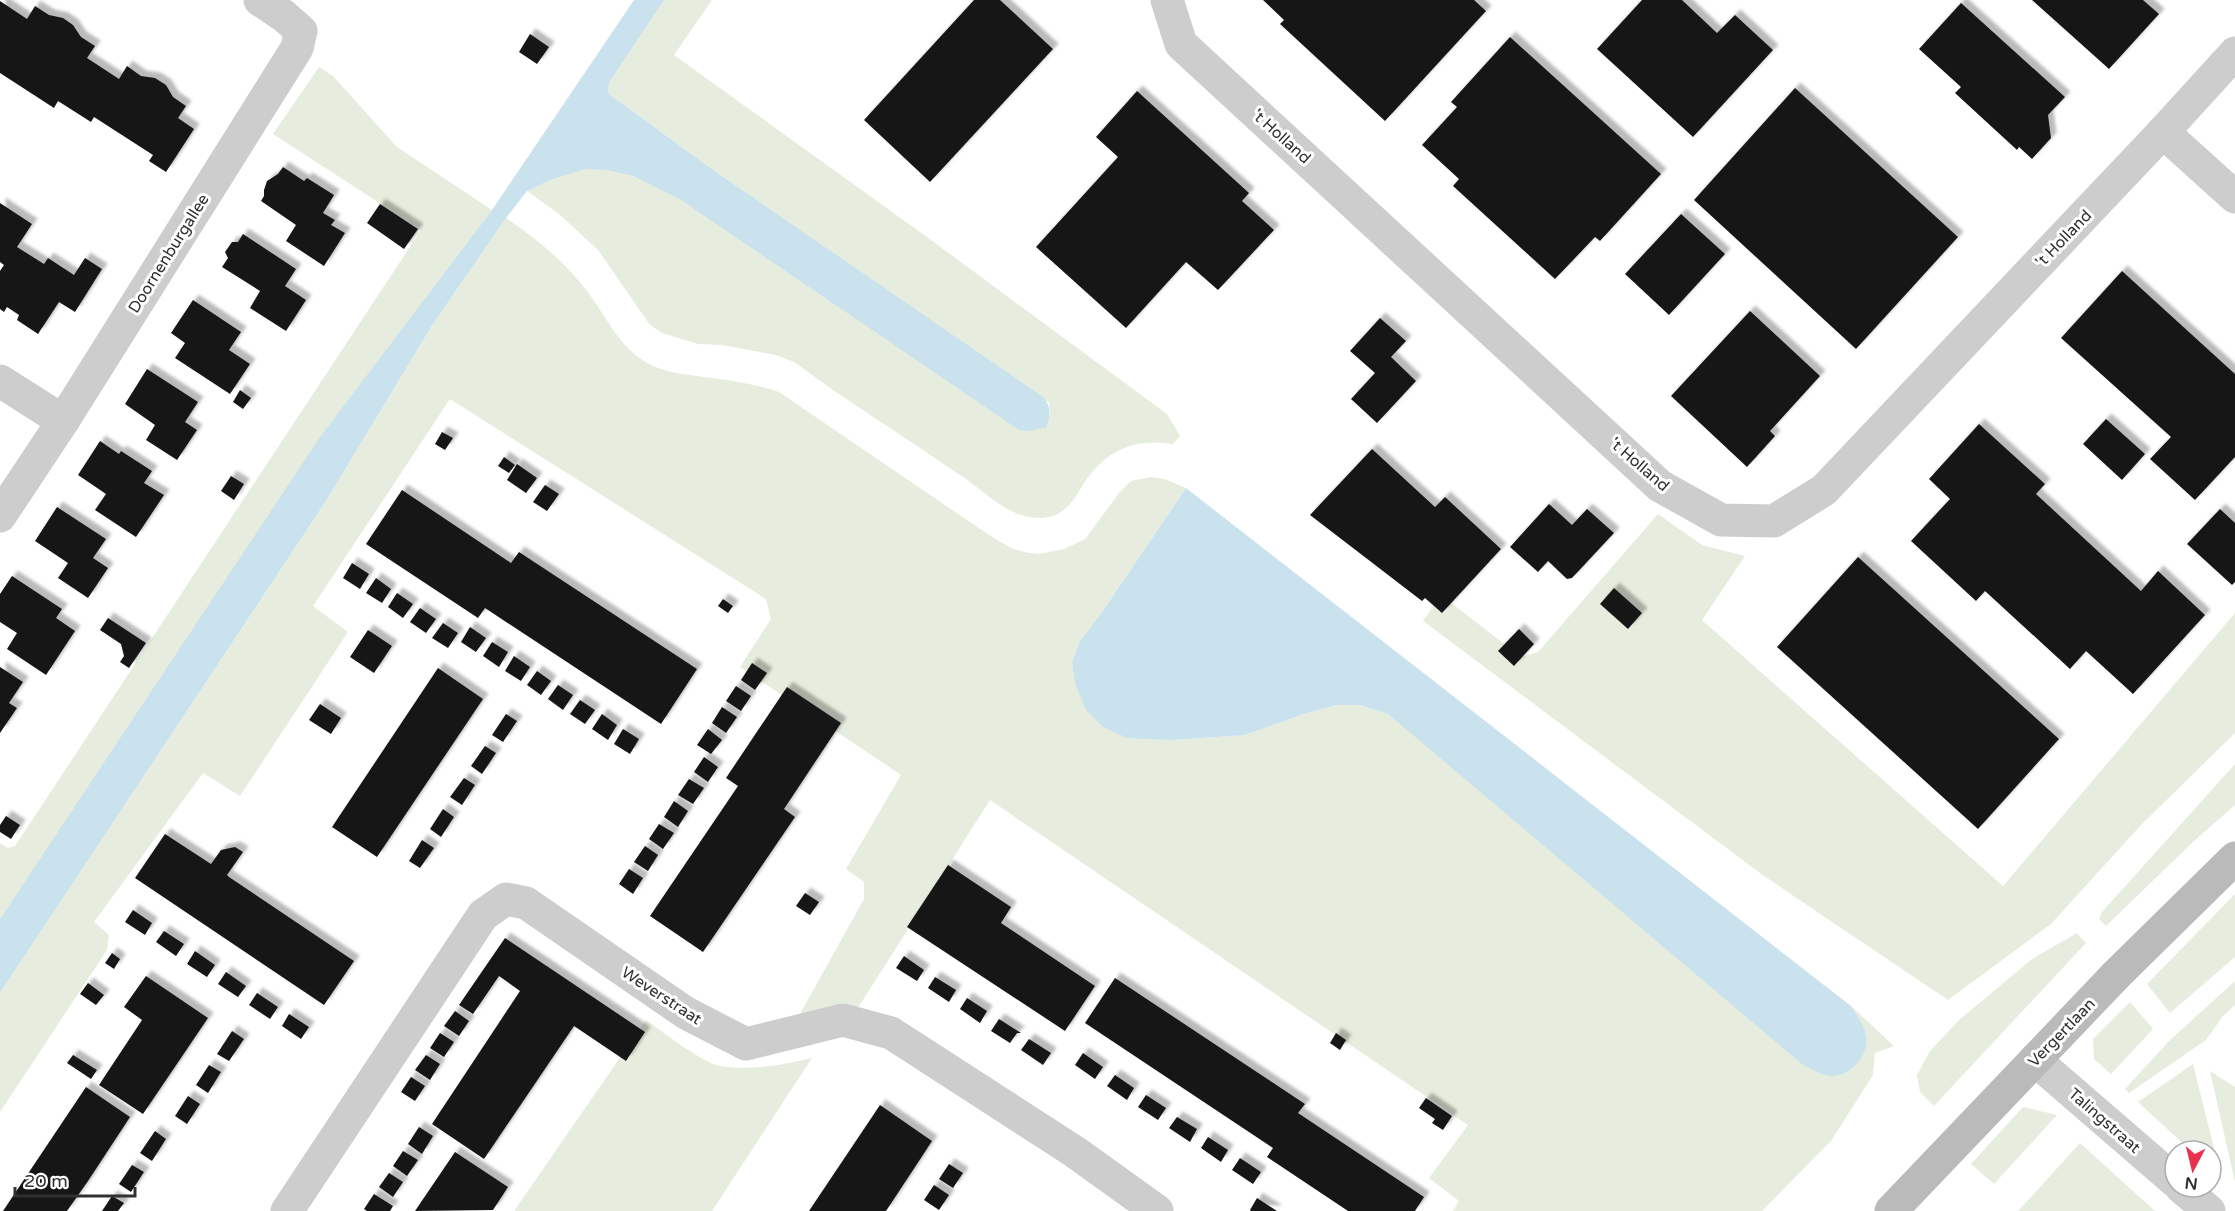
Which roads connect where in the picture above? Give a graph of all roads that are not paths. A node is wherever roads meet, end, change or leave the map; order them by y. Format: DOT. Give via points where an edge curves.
graph roads {
  1 [pos="260,0"];
  2 [pos="1167,0"];
  3 [pos="2235,53"];
  4 [pos="2163,132"];
  5 [pos="2235,197"];
  6 [pos="0,381"];
  7 [pos="63,421"];
  8 [pos="0,516"];
  9 [pos="2235,858"];
  10 [pos="2035,1060"];
  11 [pos="2163,1171"];
  12 [pos="2195,1199"];
  13 [pos="287,1211"];
  14 [pos="1158,1211"];
  15 [pos="1891,1211"];
  16 [pos="2209,1211"];
  1 -- 7 [label="street, Doornenburgallee" via="302,31 297,48"];
  2 -- 4 [label="street, 't Holland" via="1181,44 1660,486 1721,520 1774,521 1824,490"];
  3 -- 4 [label="street, 't Holland"];
  4 -- 5 [label="street"];
  6 -- 7 [label="street"];
  7 -- 8 [label="street, Doornenburgallee"];
  9 -- 10 [label="street, Vergertlaan"];
  10 -- 11 [label="street, Talingstraat"];
  10 -- 15 [label="street, Vergertlaan"];
  12 -- 16 [label="street"];
  13 -- 14 [label="street, Weverstraat" via="483,915 506,899 526,903 686,1013 746,1044 843,1020 891,1032"];
}
